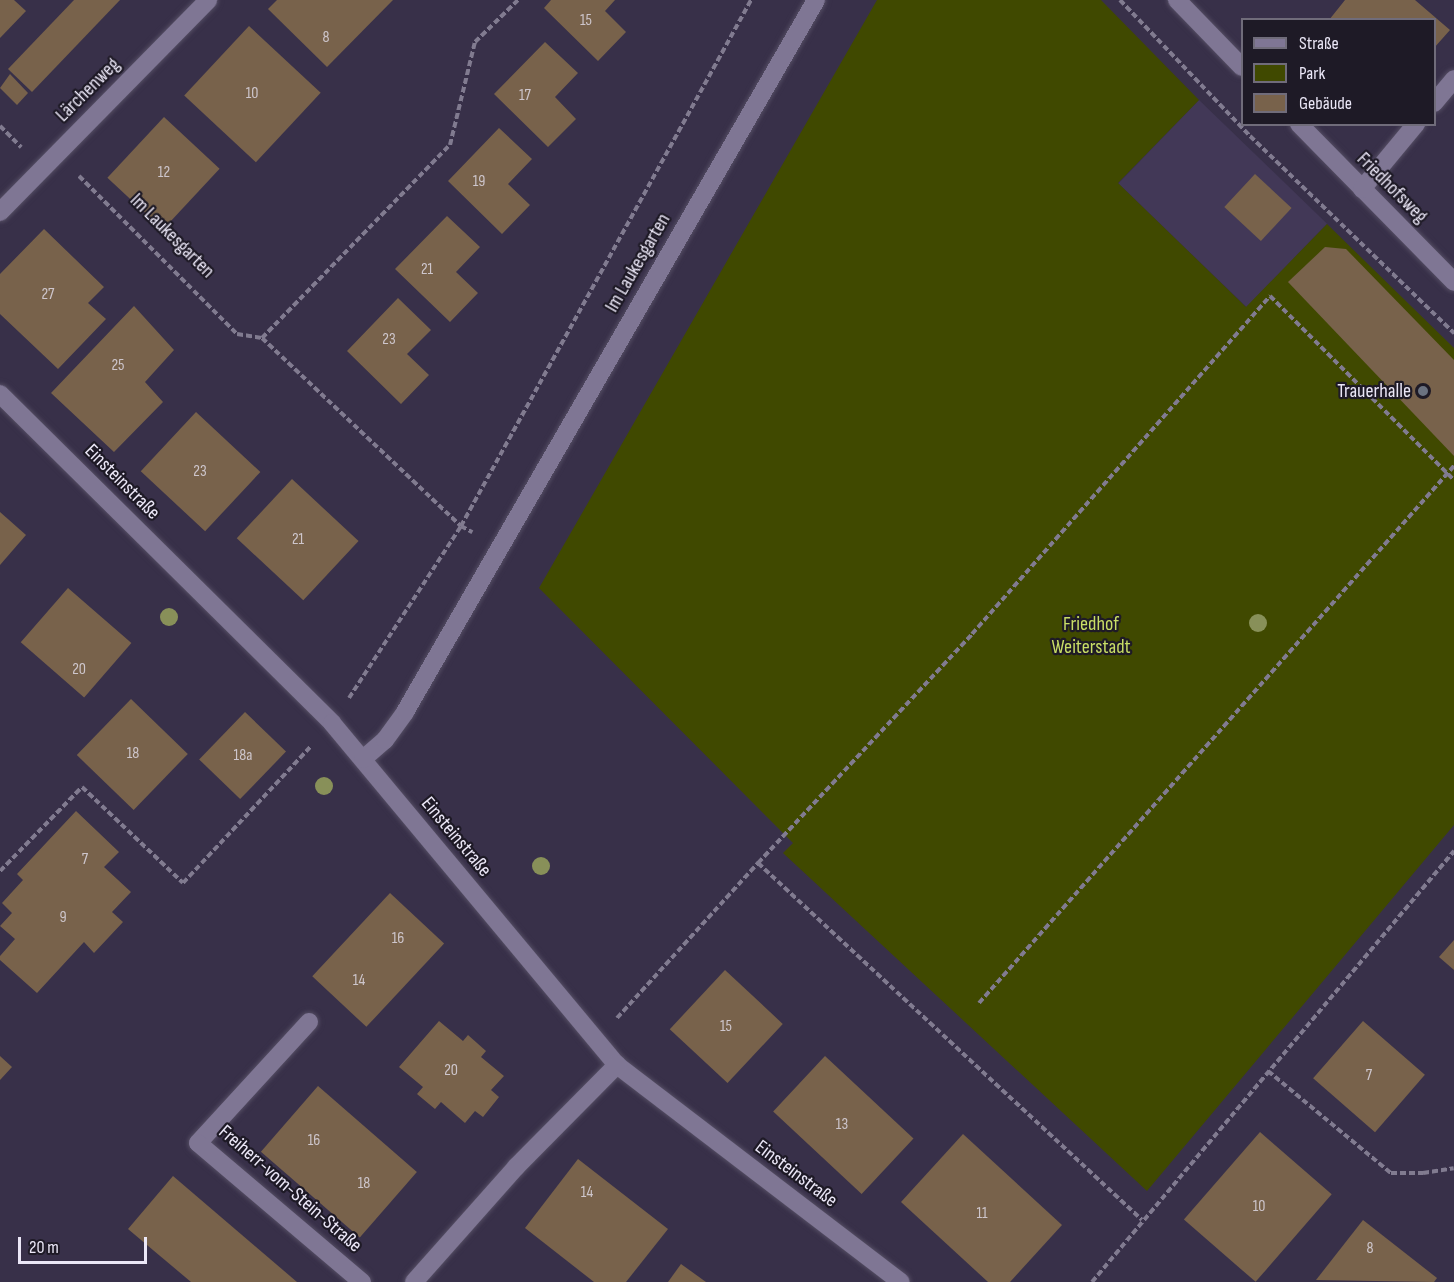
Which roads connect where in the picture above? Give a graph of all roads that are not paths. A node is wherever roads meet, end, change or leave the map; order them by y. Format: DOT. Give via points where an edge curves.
graph roads {
  1 [pos="208,0"];
  2 [pos="816,0"];
  3 [pos="1177,0"];
  4 [pos="1241,66"];
  5 [pos="1454,80"];
  6 [pos="1436,101"];
  7 [pos="1301,126"];
  8 [pos="1414,126"];
  9 [pos="1362,189"];
  10 [pos="0,212"];
  11 [pos="1454,282"];
  12 [pos="0,394"];
  13 [pos="363,759"];
  14 [pos="309,1022"];
  15 [pos="617,1065"];
  16 [pos="362,1282"];
  17 [pos="414,1282"];
  18 [pos="901,1282"];
  1 -- 10 [label="street, Lärchenweg"];
  2 -- 13 [label="street, Im Laukesgarten" via="405,712 385,740"];
  3 -- 4 [label="street"];
  5 -- 6 [label="street"];
  7 -- 9 [label="street, Friedhofsweg"];
  8 -- 9 [label="street"];
  9 -- 11 [label="street, Friedhofsweg"];
  12 -- 13 [label="street, Einsteinstraße" via="332,723"];
  13 -- 15 [label="street, Einsteinstraße"];
  14 -- 16 [label="street, Freiherr-vom-Stein-Straße" via="198,1143"];
  15 -- 17 [label="street" via="516,1167"];
  15 -- 18 [label="street, Einsteinstraße"];
}
